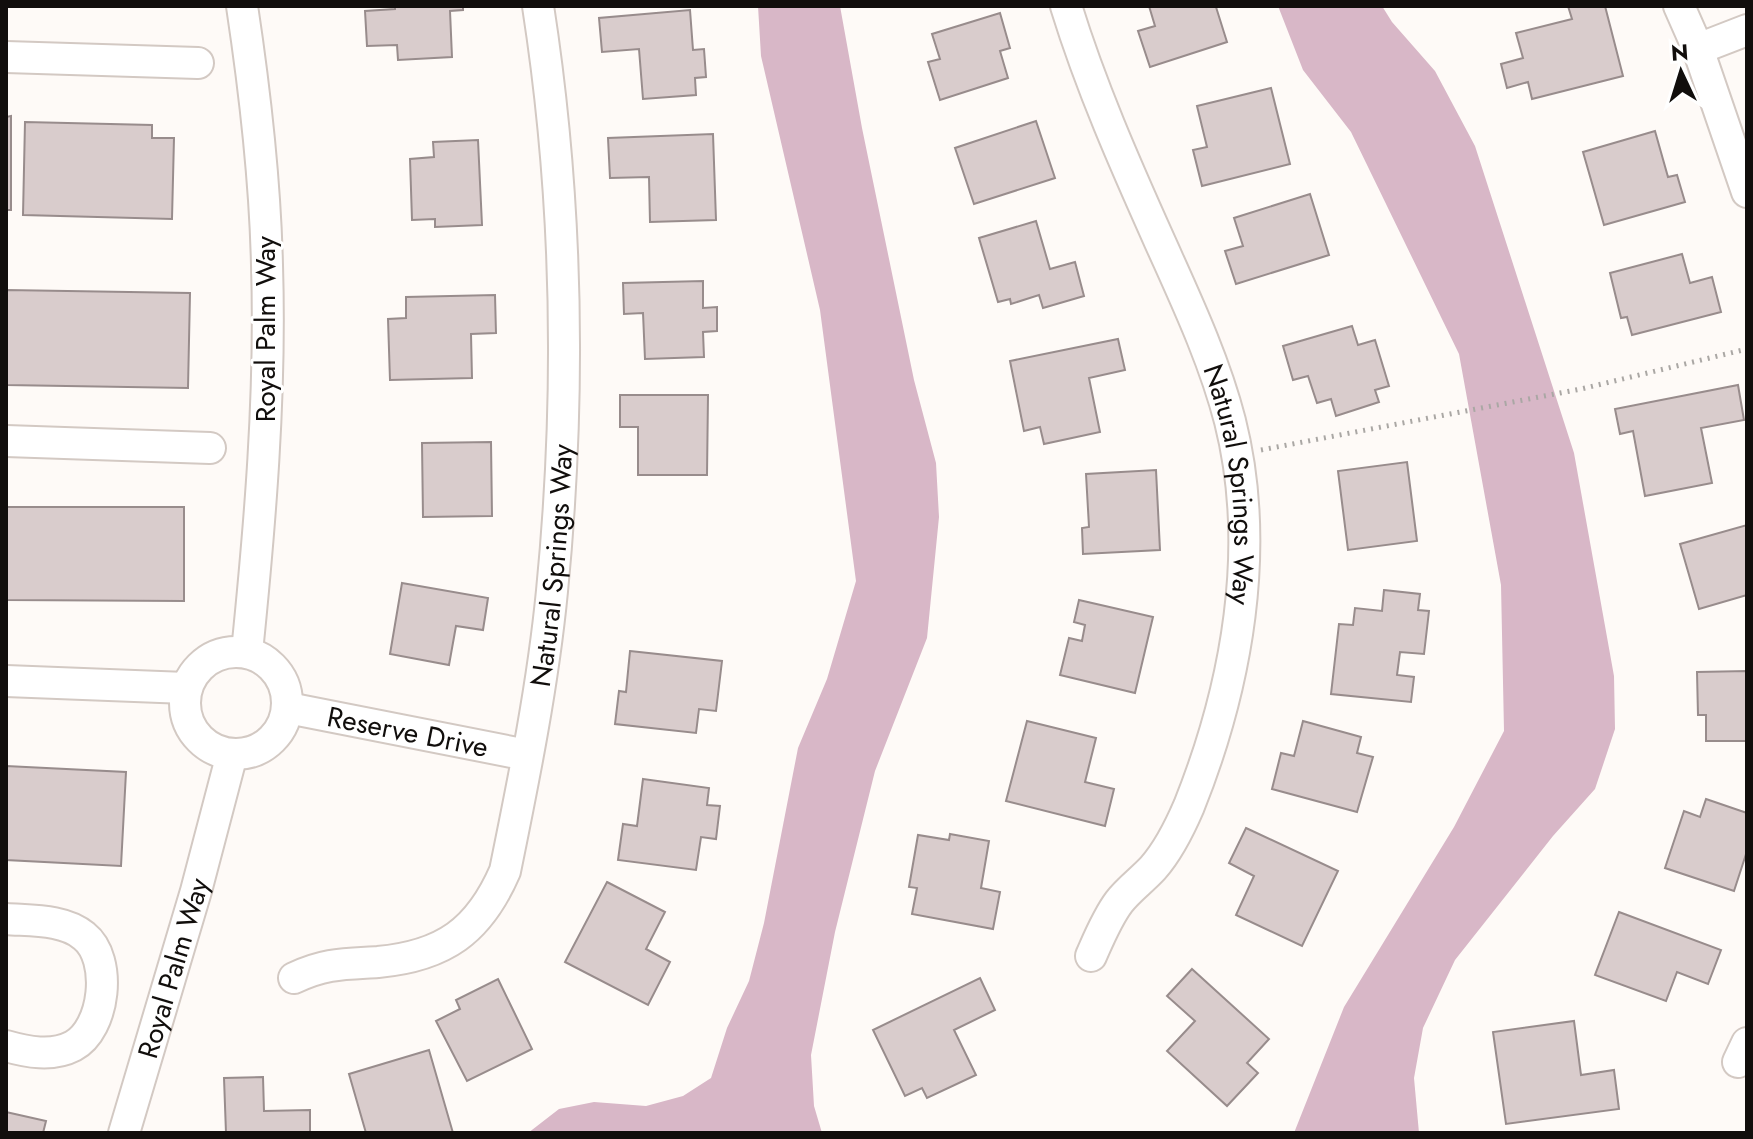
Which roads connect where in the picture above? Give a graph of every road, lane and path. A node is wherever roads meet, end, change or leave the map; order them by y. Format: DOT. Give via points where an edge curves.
graph roads {
  1 [pos="242,6"];
  2 [pos="538,6"];
  3 [pos="1066,6"];
  4 [pos="1679,6"];
  5 [pos="1747,30"];
  6 [pos="1698,49"];
  7 [pos="6,57"];
  8 [pos="198,63"];
  9 [pos="1747,192"];
  10 [pos="1747,349"];
  11 [pos="6,441"];
  12 [pos="210,448"];
  13 [pos="1237,454"];
  14 [pos="247,652"];
  15 [pos="6,681"];
  16 [pos="186,688"];
  17 [pos="288,708"];
  18 [pos="232,754"];
  19 [pos="527,755"];
  20 [pos="6,919"];
  21 [pos="1091,956"];
  22 [pos="294,978"];
  23 [pos="6,1046"];
  24 [pos="124,1133"];
  1 -- 14 [label="street, Royal Palm Way" via="258,119 267,265 264,463"];
  2 -- 19 [label="street, Natural Springs Way" via="560,220 563,412 552,594"];
  3 -- 13 [label="street, Natural Springs Way" via="1108,124 1207,350"];
  4 -- 6 [label="street"];
  5 -- 6 [label="street"];
  6 -- 9 [label="street"];
  7 -- 8 [label="street"];
  10 -- 13 [label="path" via="1581,389"];
  11 -- 12 [label="street"];
  13 -- 21 [label="street, Natural Springs Way" via="1244,518 1242,596 1209,746 1175,836 1154,867 1120,900"];
  14 -- 16 [label="street" via="208,659"];
  14 -- 17 [label="street" via="277,671"];
  15 -- 16 [label="street"];
  16 -- 18 [label="street" via="187,721 196,736 210,748"];
  17 -- 18 [label="street" via="277,735 266,745"];
  17 -- 19 [label="street, Reserve Drive"];
  18 -- 24 [label="street, Royal Palm Way"];
  19 -- 22 [label="street, Natural Springs Way" via="505,871 477,920 455,938 418,954 318,966"];
  20 -- 23 [label="street" via="69,927 84,936 95,948 103,987 93,1022 74,1045 43,1053"];
}
